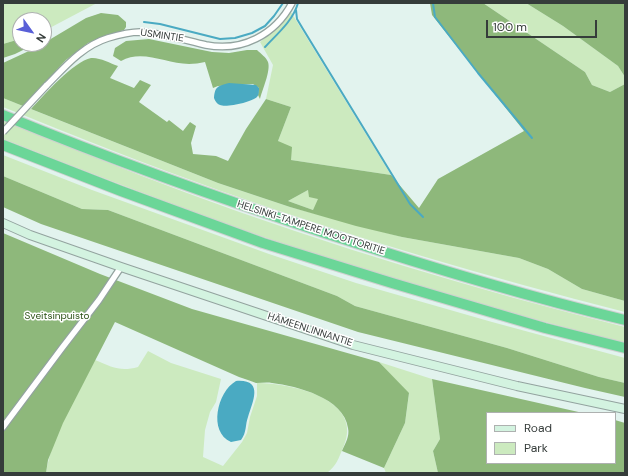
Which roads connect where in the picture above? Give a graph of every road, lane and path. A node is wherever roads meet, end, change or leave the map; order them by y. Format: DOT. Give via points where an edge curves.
graph roads {
  1 [pos="292,3"];
  2 [pos="3,115"];
  3 [pos="3,132"];
  4 [pos="3,145"];
  5 [pos="3,223"];
  6 [pos="121,267"];
  7 [pos="625,320"];
  8 [pos="625,348"];
  9 [pos="625,408"];
  10 [pos="3,427"];
  1 -- 3 [label="street, USMINTIE, bridge" via="283,18 268,32 253,41 232,47 206,45 165,35 139,32 106,38 78,55"];
  2 -- 7 [label="highway, HELSINKI-TAMPERE MOOTTORITIE" via="134,167 410,261"];
  4 -- 8 [label="highway" via="263,243 461,304"];
  5 -- 6 [label="main road, HÄMEENLINNANTIE"];
  6 -- 9 [label="main road, HÄMEENLINNANTIE" via="353,345 517,386"];
  6 -- 10 [label="street"];
}
